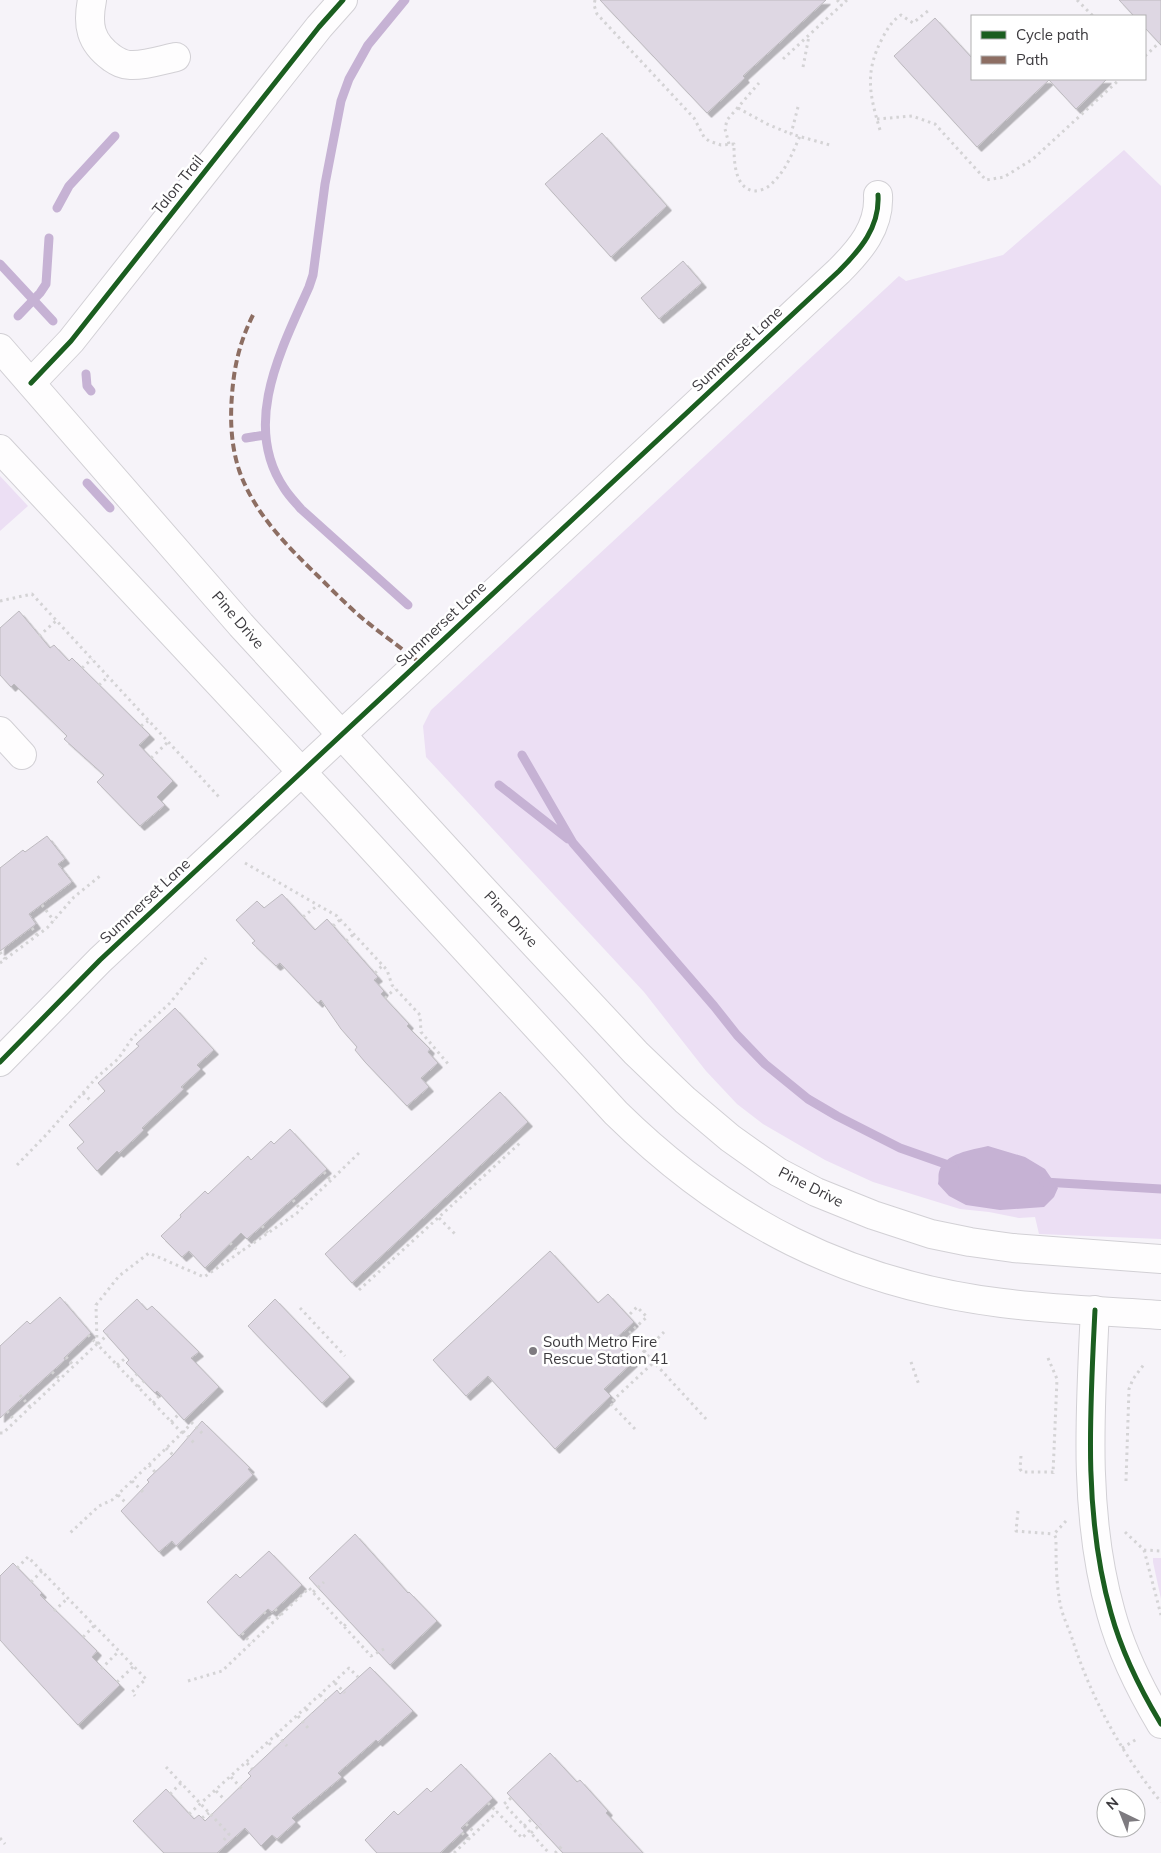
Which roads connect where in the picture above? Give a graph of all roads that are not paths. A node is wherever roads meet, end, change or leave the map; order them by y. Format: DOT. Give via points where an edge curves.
graph roads {
  1 [pos="92,0"];
  2 [pos="343,0"];
  3 [pos="176,57"];
  4 [pos="878,195"];
  5 [pos="0,348"];
  6 [pos="31,383"];
  7 [pos="0,449"];
  8 [pos="0,731"];
  9 [pos="342,734"];
  10 [pos="22,755"];
  11 [pos="302,772"];
  12 [pos="0,1062"];
  13 [pos="1161,1259"];
  14 [pos="1095,1310"];
  15 [pos="1161,1314"];
  16 [pos="1161,1724"];
  1 -- 3 [label="main road" via="89,14 97,45 119,63 130,65"];
  2 -- 6 [label="main road, Talon Trail" via="71,341"];
  4 -- 9 [label="main road, Summerset Lane" via="877,216 872,228 849,260"];
  5 -- 6 [label="main road, Pine Drive"];
  6 -- 9 [label="main road, Pine Drive" via="242,625"];
  7 -- 11 [label="main road"];
  8 -- 10 [label="main road"];
  9 -- 11 [label="main road, Summerset Lane"];
  9 -- 13 [label="main road, Pine Drive" via="636,1052 685,1100 766,1164 835,1200 931,1234 1013,1248"];
  11 -- 12 [label="main road, Summerset Lane" via="100,960"];
  11 -- 14 [label="main road" via="616,1113 664,1157 736,1210 815,1253 885,1278 987,1301"];
  14 -- 15 [label="main road"];
  14 -- 16 [label="main road" via="1091,1480 1096,1543 1107,1598 1120,1640 1135,1678"];
}
